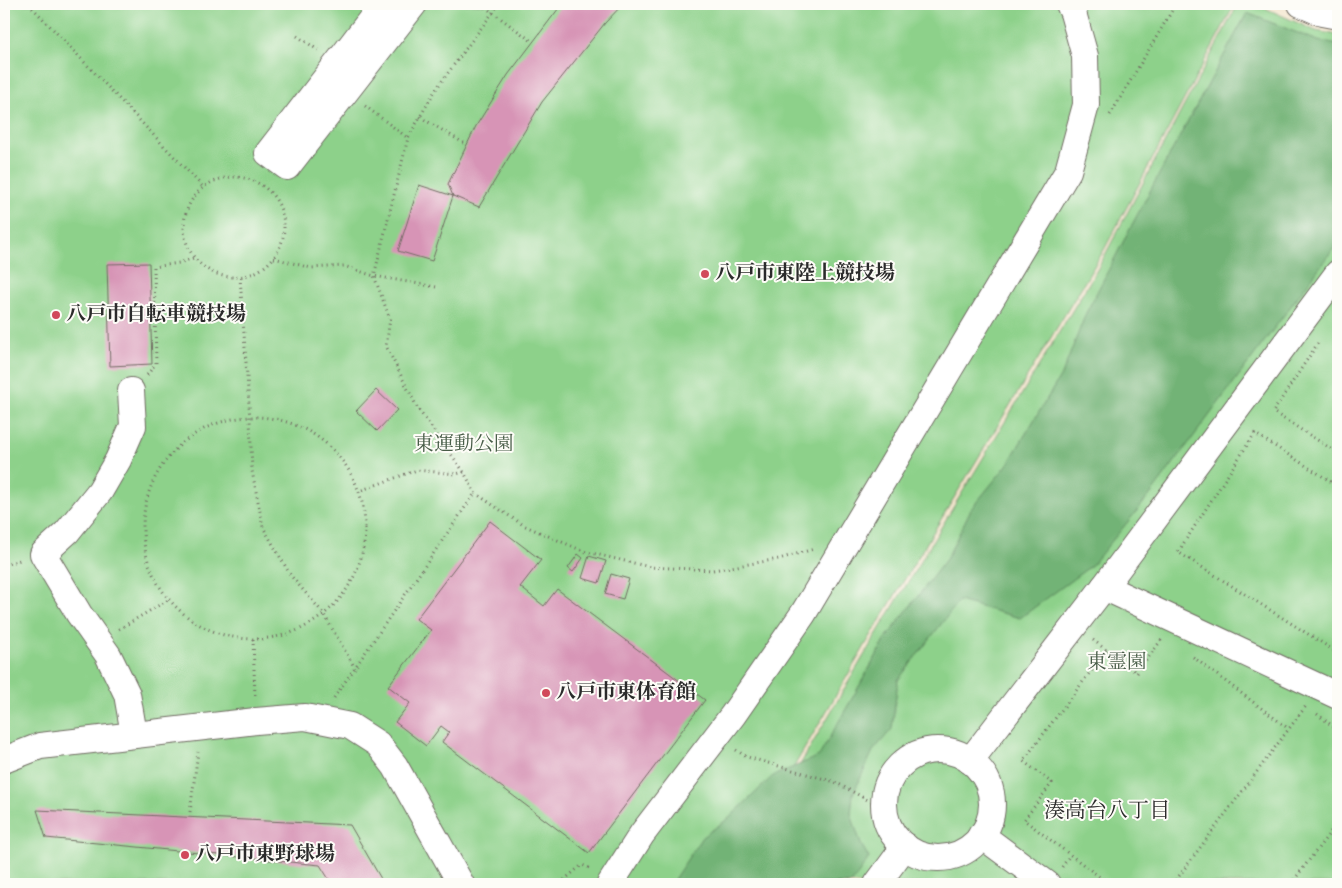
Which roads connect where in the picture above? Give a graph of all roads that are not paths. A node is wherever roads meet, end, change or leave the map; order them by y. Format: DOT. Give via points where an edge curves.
graph roads {
  1 [pos="383,4"];
  2 [pos="414,4"];
  3 [pos="1069,4"];
  4 [pos="1338,273"];
  5 [pos="131,391"];
  6 [pos="1104,587"];
  7 [pos="1321,696"];
  8 [pos="134,734"];
  9 [pos="4,760"];
  10 [pos="970,761"];
  11 [pos="981,835"];
  12 [pos="905,846"];
  13 [pos="602,877"];
  14 [pos="461,884"];
  15 [pos="877,884"];
  16 [pos="1046,884"];
  1 -- 2 [label="lane" via="278,160 347,92"];
  3 -- 13 [label="lane" via="1085,56 1086,105 1068,171 803,614 642,834"];
  4 -- 6 [label="lane"];
  5 -- 8 [label="lane" via="133,426 118,460 100,491 67,532 43,554 108,655 127,694"];
  6 -- 7 [label="lane"];
  6 -- 10 [label="lane"];
  8 -- 9 [label="lane" via="40,746"];
  8 -- 14 [label="lane" via="305,717 350,726 378,744 395,766"];
  10 -- 11 [label="lane" via="983,774 991,799 988,824"];
  10 -- 12 [label="lane" via="939,750 926,751 903,762 891,778 884,796 884,808 893,833"];
  11 -- 12 [label="lane" via="962,852 936,858 923,856"];
  11 -- 16 [label="lane"];
  12 -- 15 [label="lane"];
}
